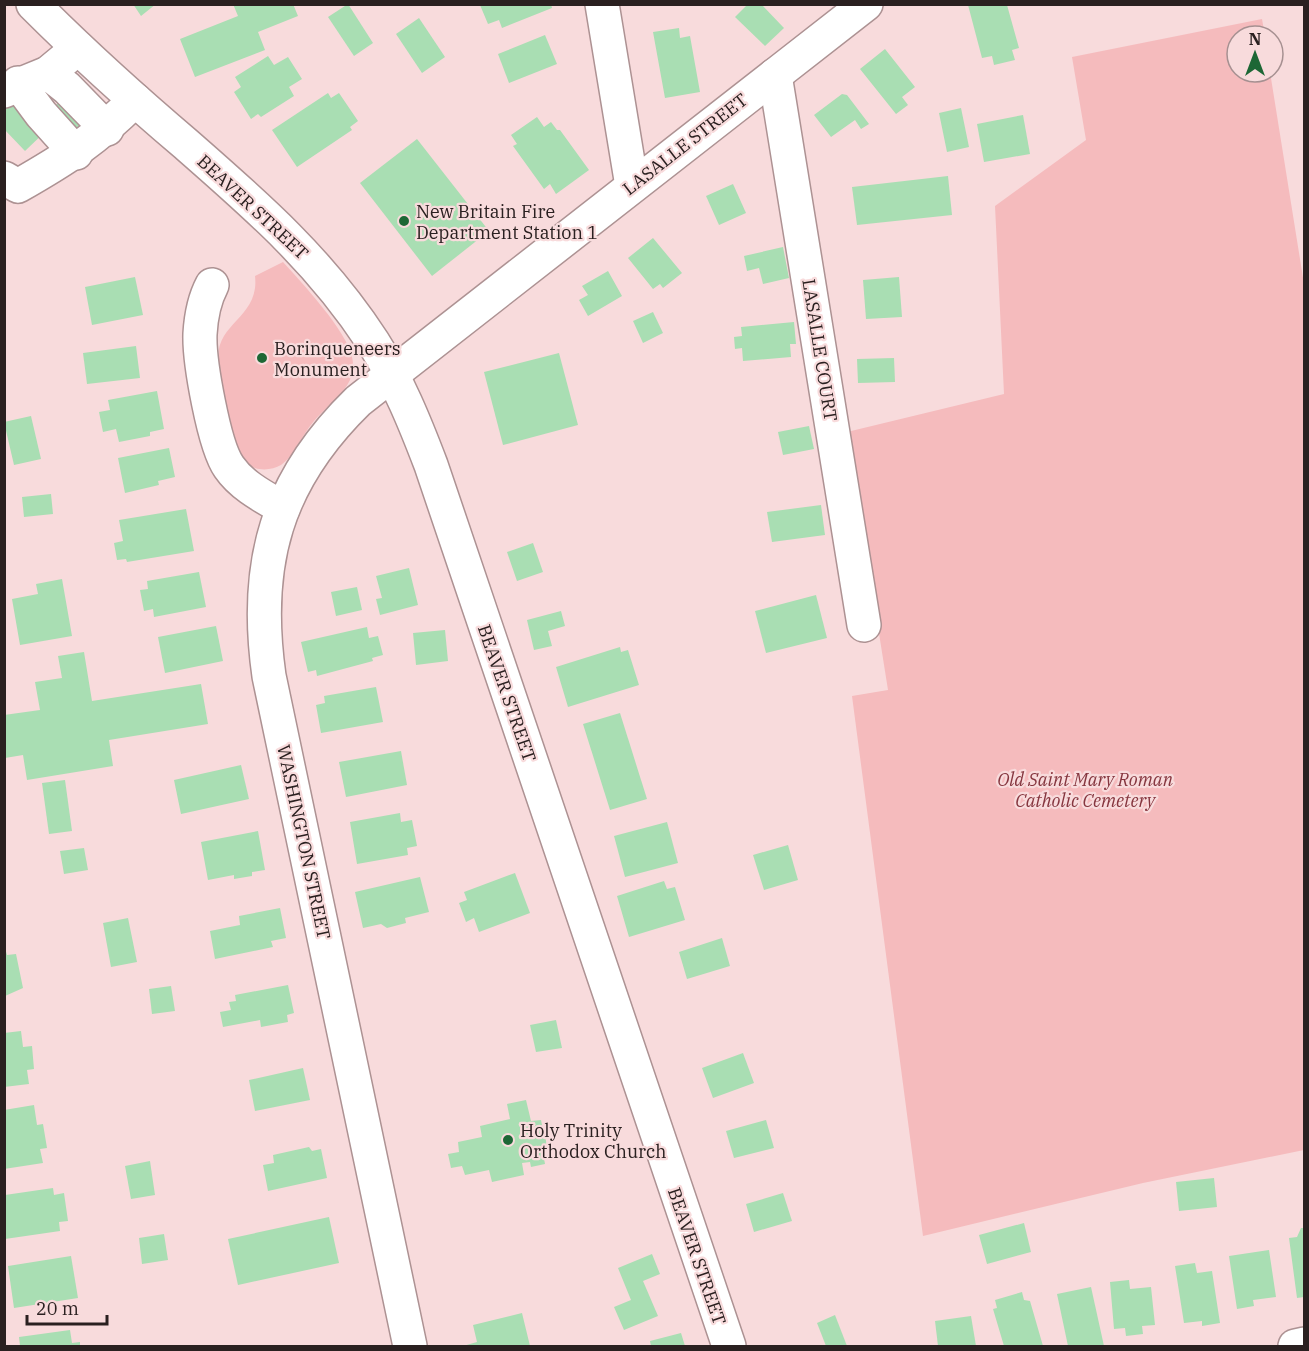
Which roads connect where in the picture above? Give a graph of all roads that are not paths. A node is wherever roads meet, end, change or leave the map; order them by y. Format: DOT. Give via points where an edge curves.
graph roads {
  1 [pos="33,4"];
  2 [pos="602,4"];
  3 [pos="866,4"];
  4 [pos="78,48"];
  5 [pos="775,75"];
  6 [pos="24,82"];
  7 [pos="145,109"];
  8 [pos="107,129"];
  9 [pos="76,153"];
  10 [pos="4,178"];
  11 [pos="632,186"];
  12 [pos="212,285"];
  13 [pos="391,372"];
  14 [pos="283,508"];
  15 [pos="864,625"];
  16 [pos="1305,1344"];
  17 [pos="410,1347"];
  18 [pos="729,1347"];
  19 [pos="1295,1347"];
  1 -- 4 [label="street, BEAVER STREET"];
  2 -- 11 [label="street"];
  3 -- 5 [label="street, LASALLE STREET"];
  4 -- 6 [label="street"];
  4 -- 7 [label="street, BEAVER STREET"];
  5 -- 11 [label="street, LASALLE STREET"];
  5 -- 15 [label="street, LASALLE COURT"];
  6 -- 8 [label="street" via="67,88"];
  6 -- 9 [label="street" via="41,114"];
  7 -- 8 [label="street"];
  7 -- 13 [label="street, BEAVER STREET" via="298,246 359,321"];
  8 -- 9 [label="street"];
  9 -- 10 [label="street" via="18,186"];
  11 -- 13 [label="street, LASALLE STREET"];
  12 -- 14 [label="street" via="203,313 200,344 220,449 239,479"];
  13 -- 14 [label="street, WASHINGTON STREET" via="327,432"];
  13 -- 18 [label="street, BEAVER STREET" via="434,476"];
  14 -- 17 [label="street, WASHINGTON STREET" via="271,542 263,586 266,656"];
  16 -- 19 [label="street"];
}
